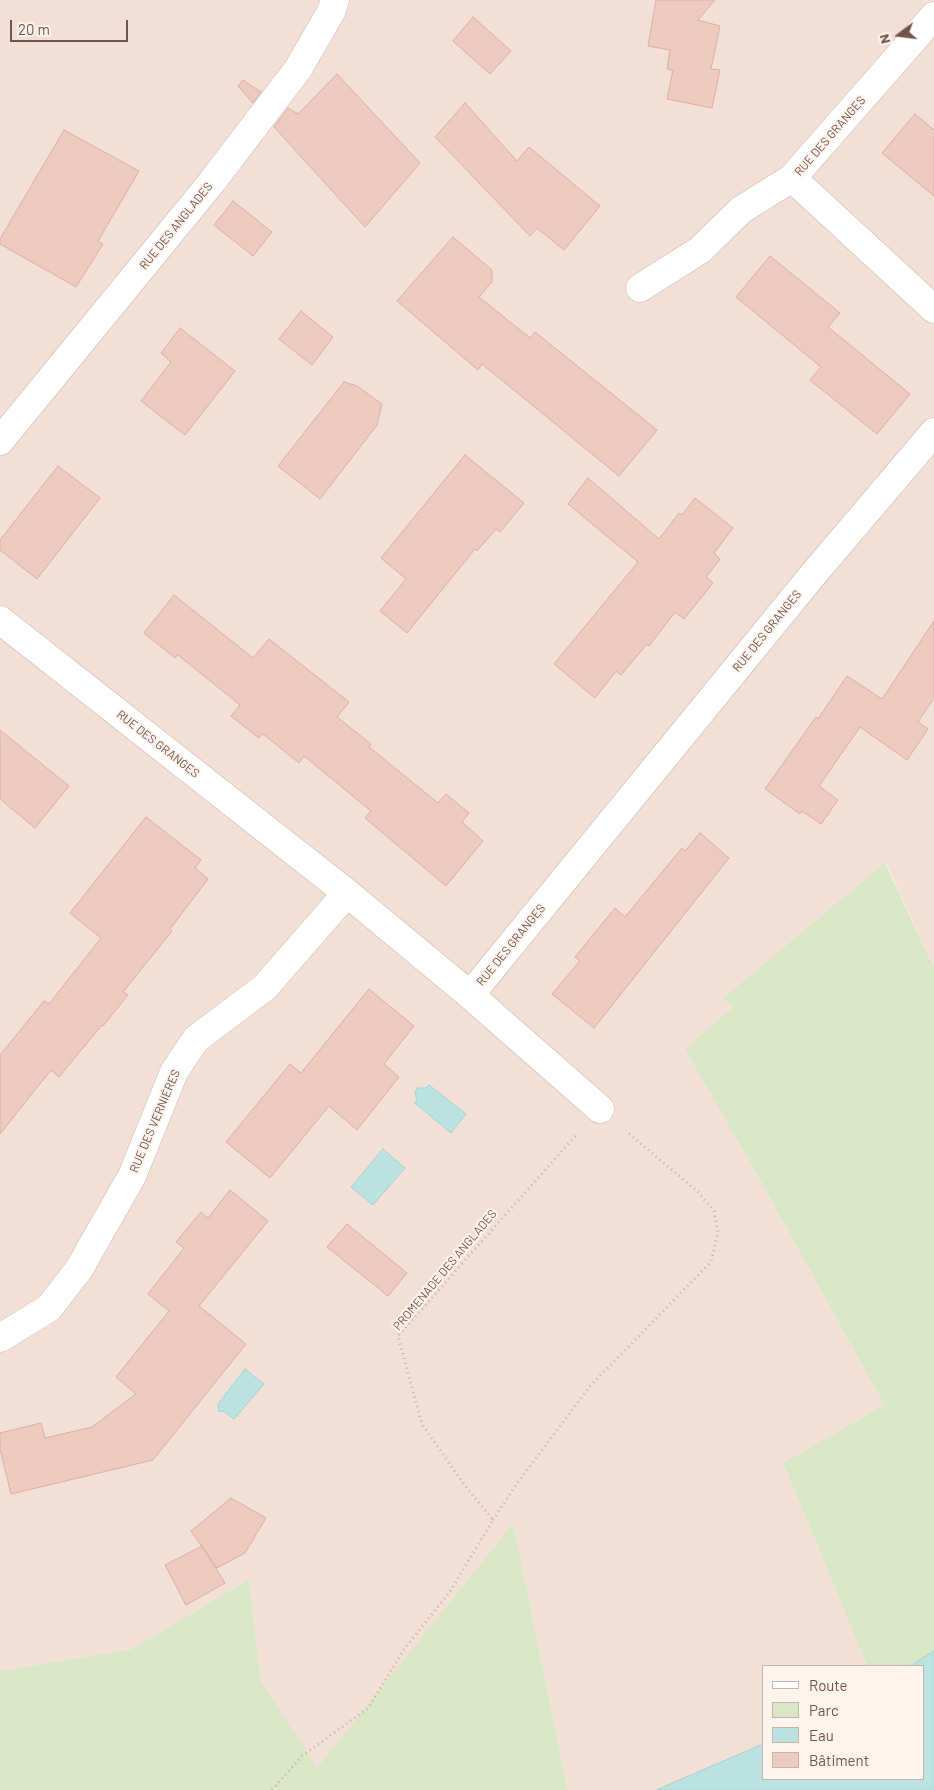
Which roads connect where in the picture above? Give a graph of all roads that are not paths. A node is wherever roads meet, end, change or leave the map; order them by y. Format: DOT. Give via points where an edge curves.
graph roads {
  1 [pos="335,0"];
  2 [pos="934,16"];
  3 [pos="792,178"];
  4 [pos="640,288"];
  5 [pos="934,309"];
  6 [pos="934,432"];
  7 [pos="0,441"];
  8 [pos="0,620"];
  9 [pos="347,893"];
  10 [pos="470,995"];
  11 [pos="600,1108"];
  12 [pos="0,1338"];
  1 -- 7 [label="street, RUE DES ANGLADES" via="298,69 211,182"];
  2 -- 3 [label="street, RUE DES GRANGES"];
  3 -- 4 [label="street" via="741,210 700,250"];
  3 -- 5 [label="street, RUE DES GRANGES"];
  6 -- 10 [label="street, RUE DES GRANGES" via="811,577"];
  8 -- 9 [label="street, RUE DES GRANGES"];
  9 -- 10 [label="street, RUE DES GRANGES"];
  9 -- 12 [label="street, RUE DES VERNIÉRES" via="265,987 196,1039 174,1072 132,1176 79,1269 49,1308"];
  10 -- 11 [label="street"];
}
